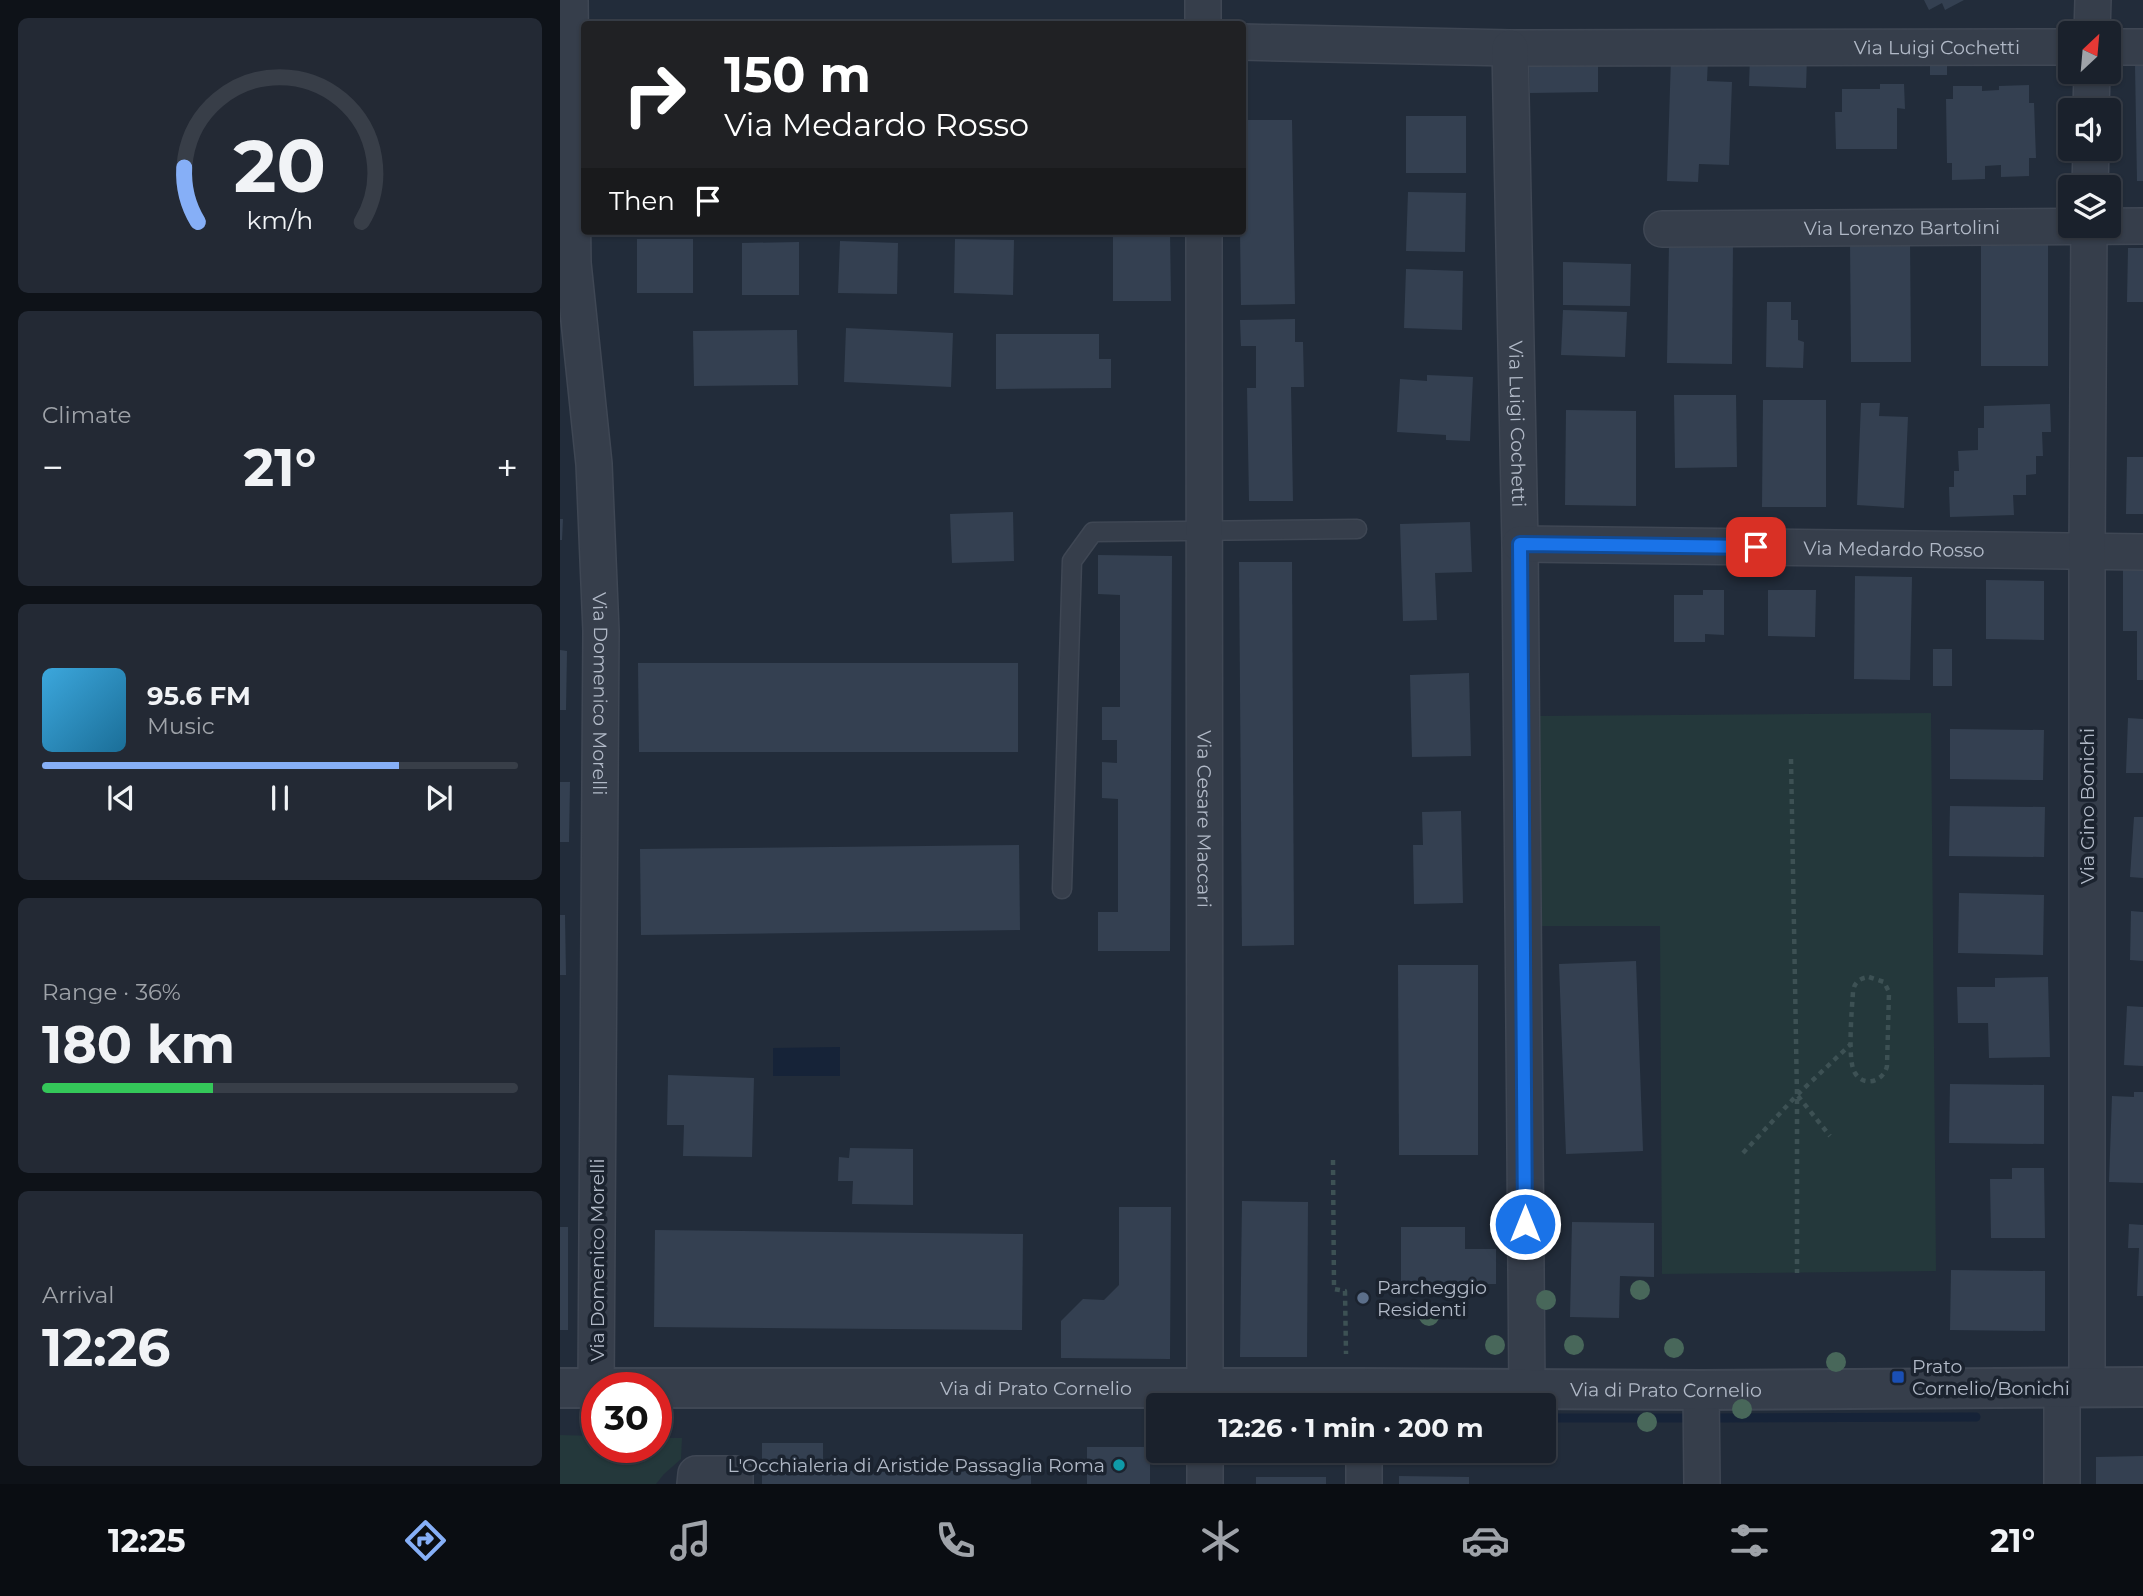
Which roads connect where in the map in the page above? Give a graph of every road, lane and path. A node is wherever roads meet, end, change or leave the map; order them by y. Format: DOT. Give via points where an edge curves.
graph roads {
  1 [pos="570,0"];
  2 [pos="1203,0"];
  3 [pos="2093,0"];
  4 [pos="1203,21"];
  5 [pos="2092,21"];
  6 [pos="1246,42"];
  7 [pos="2058,47"];
  8 [pos="2121,47"];
  9 [pos="2143,47"];
  10 [pos="1510,48"];
  11 [pos="578,102"];
  12 [pos="2058,226"];
  13 [pos="2121,226"];
  14 [pos="2143,226"];
  15 [pos="1662,229"];
  16 [pos="1203,235"];
  17 [pos="2089,238"];
  18 [pos="1357,529"];
  19 [pos="1204,531"];
  20 [pos="1520,544"];
  21 [pos="2087,551"];
  22 [pos="2143,552"];
  23 [pos="1791,759"];
  24 [pos="1062,889"];
  25 [pos="1851,1044"];
  26 [pos="1797,1095"];
  27 [pos="1830,1136"];
  28 [pos="1743,1153"];
  29 [pos="1334,1160"];
  30 [pos="1797,1273"];
  31 [pos="596,1372"];
  32 [pos="581,1387"];
  33 [pos="2074,1387"];
  34 [pos="2143,1387"];
  35 [pos="560,1388"];
  36 [pos="672,1388"];
  37 [pos="1527,1389"];
  38 [pos="1701,1390"];
  39 [pos="1205,1393"];
  40 [pos="1362,1393"];
  41 [pos="1434,1393"];
  42 [pos="1146,1396"];
  43 [pos="1205,1463"];
  44 [pos="1364,1463"];
  45 [pos="695,1484"];
  46 [pos="735,1484"];
  47 [pos="1205,1484"];
  48 [pos="1364,1484"];
  49 [pos="1702,1484"];
  50 [pos="2062,1484"];
  1 -- 11 [label="street, Via Domenico Morelli"];
  2 -- 4 [label="street"];
  3 -- 5 [label="street"];
  6 -- 10 [label="street, Via Luigi Cochetti"];
  7 -- 10 [label="street, Via Luigi Cochetti"];
  8 -- 9 [label="street"];
  10 -- 20 [label="street, Via Luigi Cochetti"];
  11 -- 31 [label="street, Via Domenico Morelli" via="573,263 594,464 601,631"];
  12 -- 15 [label="street, Via Lorenzo Bartolini"];
  13 -- 14 [label="street, Via Lorenzo Bartolini"];
  16 -- 19 [label="street, Via Cesare Maccari"];
  17 -- 21 [label="street, Via Gino Bonichi"];
  18 -- 19 [label="lane"];
  19 -- 24 [label="lane" via="1093,532 1072,561"];
  19 -- 39 [label="street, Via Cesare Maccari"];
  20 -- 21 [label="street, Via Medardo Rosso"];
  20 -- 37 [label="street, Via Luigi Cochetti"];
  21 -- 22 [label="street, Via Medardo Rosso"];
  21 -- 33 [label="street, Via Gino Bonichi"];
  23 -- 26 [label="path"];
  25 -- 25 [label="path" via="1853,986 1862,978 1876,978 1889,992 1884,1075 1865,1081 1857,1077 1851,1064"];
  25 -- 26 [label="path"];
  26 -- 27 [label="path"];
  26 -- 28 [label="path"];
  26 -- 30 [label="path"];
  29 -- 40 [label="path" via="1334,1289 1345,1291 1346,1363"];
  32 -- 35 [label="street, Via di Prato Cornelio"];
  33 -- 34 [label="street, Via di Prato Cornelio"];
  33 -- 38 [label="street, Via di Prato Cornelio"];
  33 -- 50 [label="street, Via Gino Bonichi"];
  36 -- 42 [label="street, Via di Prato Cornelio"];
  37 -- 38 [label="street, Via di Prato Cornelio"];
  37 -- 41 [label="street, Via di Prato Cornelio"];
  38 -- 49 [label="street"];
  43 -- 47 [label="street"];
  44 -- 48 [label="street"];
  45 -- 46 [label="street" via="696,1474 735,1474"];
}
